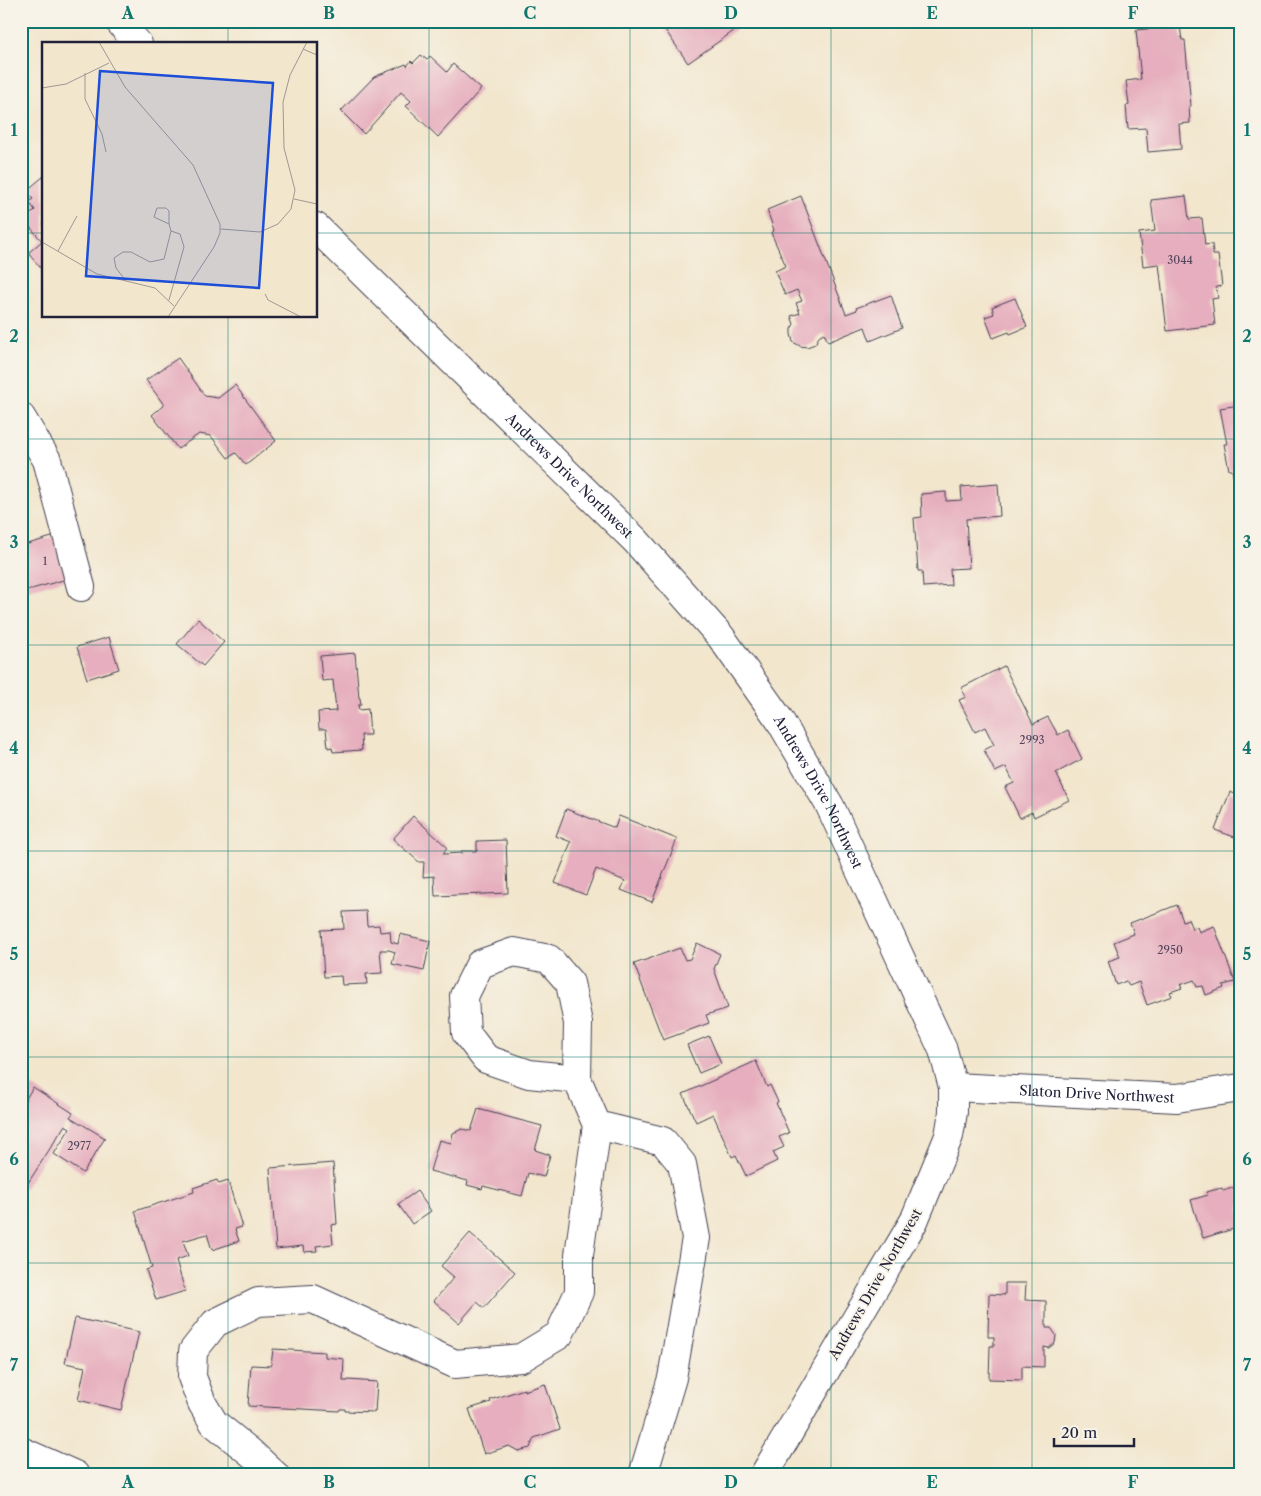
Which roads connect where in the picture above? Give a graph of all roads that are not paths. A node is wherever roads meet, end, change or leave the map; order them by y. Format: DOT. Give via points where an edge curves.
graph roads {
  1 [pos="119,21"];
  2 [pos="136,42"];
  3 [pos="318,229"];
  4 [pos="21,417"];
  5 [pos="81,587"];
  6 [pos="577,1079"];
  7 [pos="953,1087"];
  8 [pos="1240,1088"];
  9 [pos="597,1125"];
  10 [pos="21,1451"];
  11 [pos="75,1475"];
  12 [pos="275,1475"];
  13 [pos="643,1475"];
  14 [pos="764,1475"];
  1 -- 2 [label="street"];
  3 -- 7 [label="street, Andrews Drive Northwest" via="636,541 721,636 779,720 830,806 943,1050"];
  4 -- 5 [label="street" via="47,460"];
  6 -- 6 [label="street" via="528,1074 486,1059 466,1033 464,996 480,964 514,952 549,959 570,983 578,1022"];
  6 -- 9 [label="street"];
  7 -- 8 [label="street, Slaton Drive Northwest" via="1177,1098"];
  7 -- 14 [label="street, Andrews Drive Northwest" via="949,1136 914,1221"];
  9 -- 12 [label="street" via="579,1255 579,1292 559,1335 521,1358 456,1364 313,1299 258,1302 215,1323 193,1351 192,1377 202,1403 214,1423"];
  9 -- 13 [label="street" via="663,1141 682,1164 696,1238 672,1378"];
  10 -- 11 [label="street"];
}
